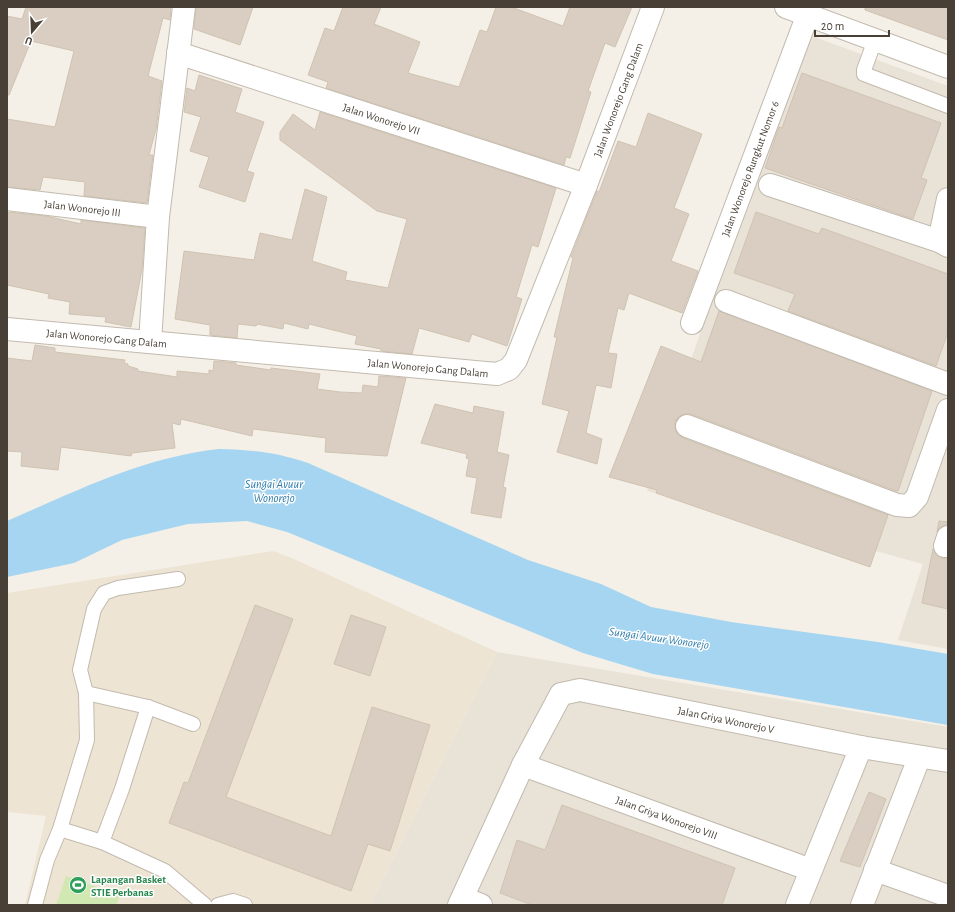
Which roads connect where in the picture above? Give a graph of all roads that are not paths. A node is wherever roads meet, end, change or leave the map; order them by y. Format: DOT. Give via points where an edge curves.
graph roads {
  1 [pos="184,7"];
  2 [pos="653,7"];
  3 [pos="786,7"];
  4 [pos="808,14"];
  5 [pos="875,40"];
  6 [pos="178,53"];
  7 [pos="948,67"];
  8 [pos="948,106"];
  9 [pos="586,185"];
  10 [pos="770,185"];
  11 [pos="7,199"];
  12 [pos="948,199"];
  13 [pos="158,216"];
  14 [pos="943,244"];
  15 [pos="726,301"];
  16 [pos="692,322"];
  17 [pos="7,329"];
  18 [pos="150,342"];
  19 [pos="948,384"];
  20 [pos="948,410"];
  21 [pos="687,426"];
  22 [pos="178,579"];
  23 [pos="86,693"];
  24 [pos="148,707"];
  25 [pos="193,724"];
  26 [pos="861,747"];
  27 [pos="919,758"];
  28 [pos="948,761"];
  29 [pos="523,765"];
  30 [pos="60,829"];
  31 [pos="102,842"];
  32 [pos="811,870"];
  33 [pos="875,870"];
  34 [pos="948,896"];
  35 [pos="467,903"];
  36 [pos="35,905"];
  37 [pos="205,905"];
  38 [pos="218,905"];
  39 [pos="245,905"];
  40 [pos="797,905"];
  41 [pos="862,905"];
  1 -- 6 [label="street"];
  2 -- 9 [label="street, Jalan Wonorejo Gang Dalam"];
  3 -- 4 [label="street"];
  4 -- 5 [label="street"];
  4 -- 16 [label="street, Jalan Wonorejo Rungkut Nomor 6"];
  5 -- 7 [label="street"];
  5 -- 8 [label="lane" via="864,74"];
  6 -- 9 [label="street, Jalan Wonorejo VII"];
  6 -- 13 [label="street"];
  9 -- 18 [label="street, Jalan Wonorejo Gang Dalam" via="516,360 509,369 497,374"];
  10 -- 14 [label="street"];
  11 -- 13 [label="street, Jalan Wonorejo III"];
  12 -- 14 [label="street"];
  13 -- 18 [label="street"];
  15 -- 19 [label="street"];
  17 -- 18 [label="street, Jalan Wonorejo Gang Dalam"];
  20 -- 21 [label="street" via="917,497 909,506 897,505"];
  22 -- 23 [label="lane" via="118,588 104,593 94,609 82,656 80,670"];
  23 -- 24 [label="lane"];
  23 -- 30 [label="lane" via="87,740"];
  24 -- 25 [label="lane"];
  24 -- 31 [label="lane"];
  26 -- 27 [label="street, Jalan Griya Wonorejo V"];
  26 -- 29 [label="street, Jalan Griya Wonorejo V" via="580,690 561,694"];
  26 -- 32 [label="street"];
  27 -- 28 [label="street, Jalan Griya Wonorejo V"];
  27 -- 33 [label="street"];
  29 -- 32 [label="street, Jalan Griya Wonorejo VIII"];
  29 -- 35 [label="street"];
  30 -- 31 [label="lane"];
  30 -- 36 [label="lane" via="47,860"];
  31 -- 37 [label="lane" via="165,871"];
  32 -- 40 [label="street"];
  33 -- 34 [label="street"];
  33 -- 41 [label="street"];
  38 -- 39 [label="lane" via="233,901"];
}
